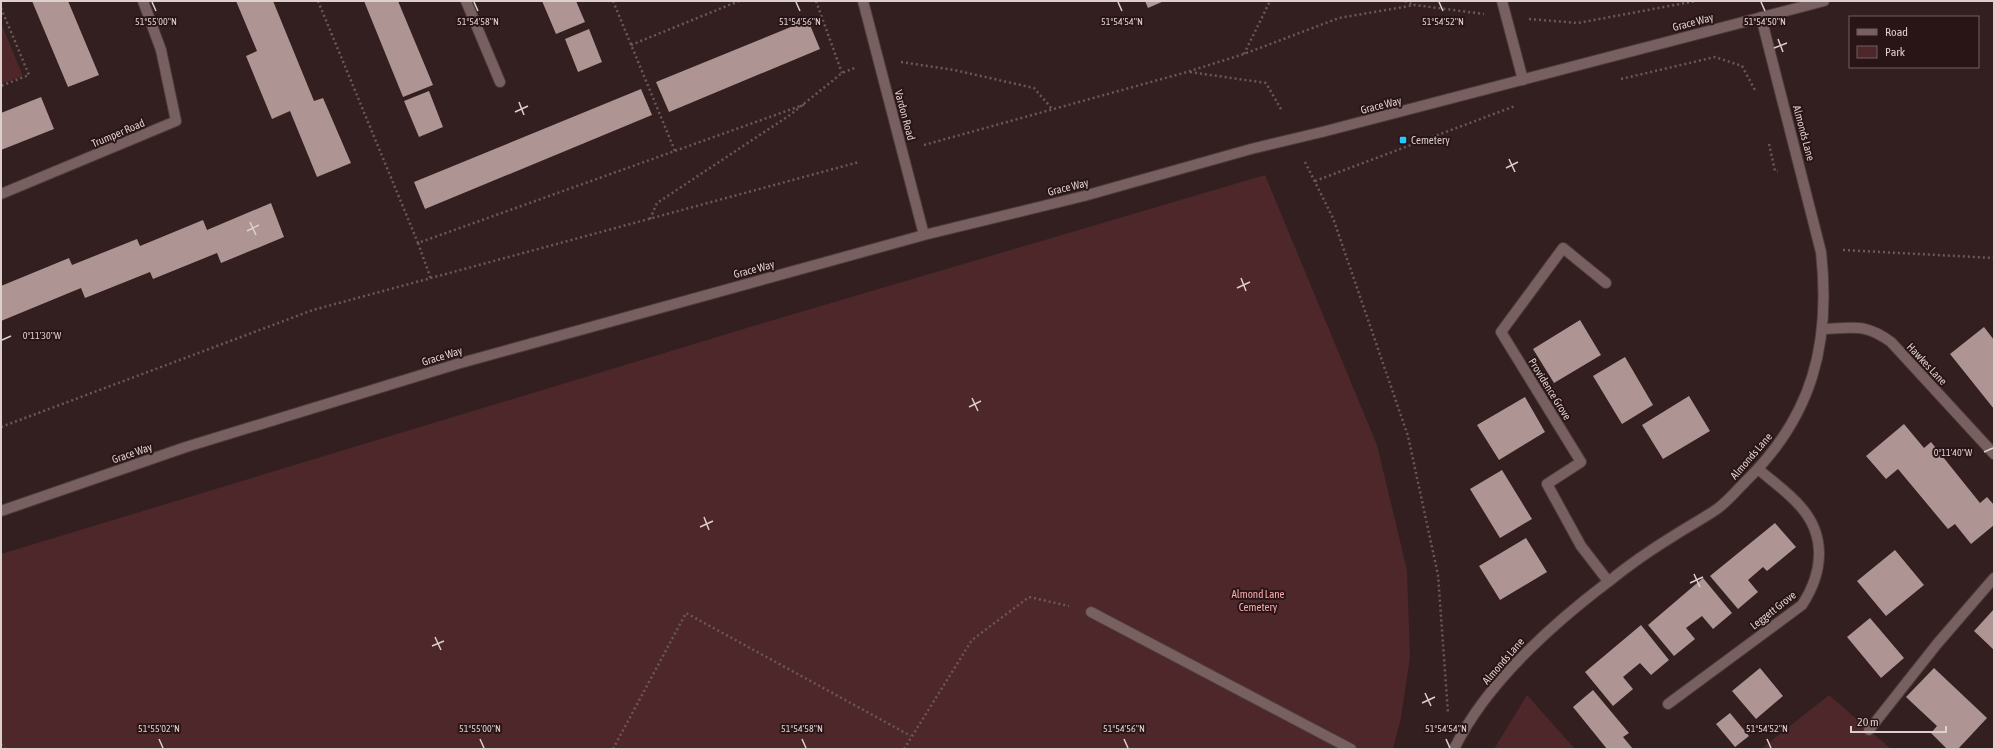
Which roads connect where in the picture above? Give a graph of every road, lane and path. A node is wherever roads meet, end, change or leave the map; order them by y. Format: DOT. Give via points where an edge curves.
graph roads {
  1 [pos="143,1"];
  2 [pos="318,1"];
  3 [pos="466,1"];
  4 [pos="613,1"];
  5 [pos="739,1"];
  6 [pos="816,1"];
  7 [pos="863,1"];
  8 [pos="1270,1"];
  9 [pos="1406,1"];
  10 [pos="1502,1"];
  11 [pos="1696,1"];
  12 [pos="1824,1"];
  13 [pos="1415,5"];
  14 [pos="1,8"];
  15 [pos="1506,17"];
  16 [pos="1761,17"];
  17 [pos="631,45"];
  18 [pos="1244,54"];
  19 [pos="878,58"];
  20 [pos="1188,72"];
  21 [pos="842,73"];
  22 [pos="1523,80"];
  23 [pos="1617,80"];
  24 [pos="500,82"];
  25 [pos="1,86"];
  26 [pos="1758,95"];
  27 [pos="806,104"];
  28 [pos="1518,105"];
  29 [pos="1053,110"];
  30 [pos="1282,111"];
  31 [pos="1768,141"];
  32 [pos="920,146"];
  33 [pos="675,151"];
  34 [pos="859,162"];
  35 [pos="1305,162"];
  36 [pos="1801,168"];
  37 [pos="1315,181"];
  38 [pos="1,194"];
  39 [pos="650,219"];
  40 [pos="924,235"];
  41 [pos="418,243"];
  42 [pos="1821,252"];
  43 [pos="1994,258"];
  44 [pos="430,279"];
  45 [pos="1606,283"];
  46 [pos="1824,328"];
  47 [pos="1,427"];
  48 [pos="1994,454"];
  49 [pos="1758,469"];
  50 [pos="1,511"];
  51 [pos="1994,578"];
  52 [pos="1608,581"];
  53 [pos="1091,612"];
  54 [pos="1668,704"];
  55 [pos="1869,730"];
  56 [pos="1462,731"];
  57 [pos="911,736"];
  58 [pos="1,744"];
  59 [pos="5,749"];
  60 [pos="613,749"];
  61 [pos="904,749"];
  62 [pos="1350,749"];
  63 [pos="1454,749"];
  1 -- 38 [label="street, Trumper Road" via="161,50 176,121"];
  2 -- 41 [label="path"];
  3 -- 24 [label="street"];
  4 -- 17 [label="path"];
  5 -- 17 [label="path"];
  6 -- 21 [label="path"];
  7 -- 19 [label="street, Vardon Road"];
  8 -- 18 [label="path"];
  9 -- 13 [label="path"];
  10 -- 15 [label="street"];
  11 -- 15 [label="path" via="1578,23"];
  12 -- 16 [label="street, Grace Way"];
  13 -- 15 [label="path"];
  13 -- 18 [label="path" via="1339,18"];
  14 -- 25 [label="path" via="29,75"];
  15 -- 22 [label="street"];
  16 -- 22 [label="street, Grace Way"];
  16 -- 36 [label="street, Almonds Lane"];
  17 -- 33 [label="path"];
  18 -- 20 [label="path"];
  19 -- 21 [label="path"];
  19 -- 29 [label="path" via="954,70 1034,88"];
  19 -- 40 [label="street, Vardon Road"];
  20 -- 29 [label="path"];
  20 -- 30 [label="path" via="1266,83"];
  21 -- 27 [label="path"];
  22 -- 40 [label="street, Grace Way, bridge" via="1251,149 1084,196"];
  23 -- 26 [label="path" via="1715,57 1742,66"];
  27 -- 33 [label="path"];
  27 -- 39 [label="path" via="657,203"];
  28 -- 37 [label="path"];
  29 -- 32 [label="path"];
  31 -- 36 [label="path" via="1775,171"];
  33 -- 41 [label="path"];
  34 -- 39 [label="path"];
  35 -- 37 [label="path"];
  36 -- 42 [label="street, Almonds Lane"];
  37 -- 56 [label="path" via="1333,218 1408,436 1438,575 1449,717"];
  39 -- 44 [label="path"];
  40 -- 50 [label="street, Grace Way" via="457,364 186,447"];
  41 -- 44 [label="path"];
  42 -- 43 [label="path" via="1857,249"];
  42 -- 46 [label="street, Almonds Lane" via="1825,285"];
  44 -- 47 [label="path" via="313,310"];
  45 -- 52 [label="street, Providence Grove" via="1563,248 1501,332 1581,462 1547,484 1582,546"];
  46 -- 48 [label="street, Hawkes Lane" via="1866,328 1891,342"];
  46 -- 49 [label="street, Almonds Lane" via="1813,377 1797,414 1779,444"];
  49 -- 52 [label="street, Almonds Lane" via="1718,508"];
  49 -- 54 [label="street, Leggett Grove" via="1800,506 1811,521 1818,536 1818,573 1802,605"];
  51 -- 55 [label="street" via="1937,644"];
  52 -- 56 [label="street, Almonds Lane" via="1535,644 1502,679"];
  53 -- 57 [label="path" via="1029,597 972,640"];
  53 -- 62 [label="street"];
  56 -- 63 [label="street, Almonds Lane"];
  57 -- 60 [label="path" via="686,614"];
  57 -- 61 [label="path"];
  58 -- 59 [label="path"];
}
